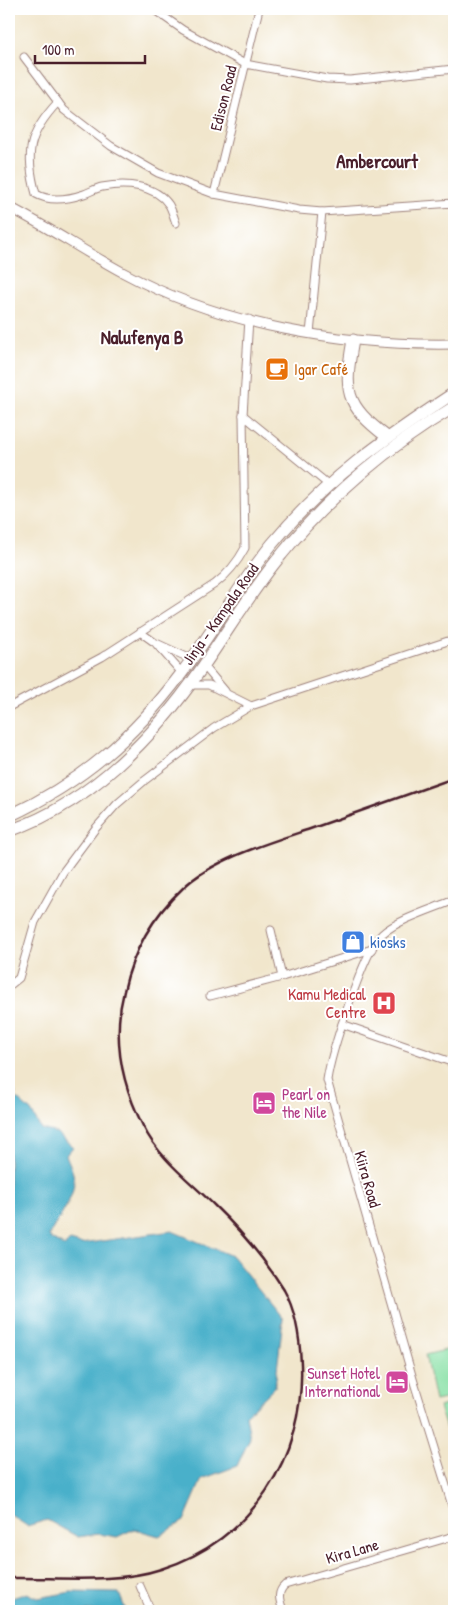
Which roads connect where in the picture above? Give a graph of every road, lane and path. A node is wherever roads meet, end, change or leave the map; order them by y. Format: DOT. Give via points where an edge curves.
graph roads {
  1 [pos="153,9"];
  2 [pos="259,9"];
  3 [pos="24,58"];
  4 [pos="245,64"];
  5 [pos="454,69"];
  6 [pos="58,102"];
  7 [pos="214,194"];
  8 [pos="454,203"];
  9 [pos="9,208"];
  10 [pos="322,212"];
  11 [pos="176,223"];
  12 [pos="249,319"];
  13 [pos="310,334"];
  14 [pos="353,340"];
  15 [pos="454,344"];
  16 [pos="454,393"];
  17 [pos="454,407"];
  18 [pos="243,415"];
  19 [pos="387,437"];
  20 [pos="329,485"];
  21 [pos="140,632"];
  22 [pos="454,639"];
  23 [pos="154,642"];
  24 [pos="191,659"];
  25 [pos="204,666"];
  26 [pos="182,673"];
  27 [pos="190,685"];
  28 [pos="229,696"];
  29 [pos="251,706"];
  30 [pos="9,707"];
  31 [pos="9,816"];
  32 [pos="9,831"];
  33 [pos="454,900"];
  34 [pos="271,930"];
  35 [pos="372,948"];
  36 [pos="282,977"];
  37 [pos="9,986"];
  38 [pos="210,996"];
  39 [pos="342,1024"];
  40 [pos="454,1063"];
  41 [pos="454,1512"];
  42 [pos="454,1536"];
  43 [pos="140,1586"];
  44 [pos="151,1611"];
  45 [pos="283,1611"];
  1 -- 4 [label="street" via="183,30"];
  2 -- 4 [label="street, Edison Road"];
  3 -- 6 [label="street"];
  4 -- 5 [label="street" via="350,80"];
  4 -- 7 [label="street, Edison Road"];
  6 -- 7 [label="street" via="111,146 158,173"];
  6 -- 11 [label="street" via="36,129 30,145 29,161 36,194 59,199 101,187 140,186 157,193 170,206"];
  7 -- 10 [label="street"];
  8 -- 10 [label="street"];
  9 -- 12 [label="main road" via="125,274 196,305"];
  10 -- 13 [label="street"];
  12 -- 13 [label="main road"];
  12 -- 18 [label="street"];
  13 -- 14 [label="main road"];
  14 -- 15 [label="main road"];
  14 -- 19 [label="highway" via="348,392 356,408"];
  16 -- 19 [label="highway, Jinja - Kampala Road"];
  17 -- 25 [label="highway, Jinja - Kampala Road" via="365,471 310,523 282,554"];
  18 -- 20 [label="street"];
  18 -- 21 [label="street" via="245,548 229,573"];
  19 -- 20 [label="highway, Jinja - Kampala Road"];
  20 -- 24 [label="highway, Jinja - Kampala Road" via="272,544"];
  21 -- 23 [label="street"];
  21 -- 30 [label="street" via="73,674"];
  22 -- 29 [label="street"];
  23 -- 24 [label="street"];
  23 -- 26 [label="street"];
  24 -- 26 [label="highway, Jinja - Kampala Road"];
  25 -- 27 [label="highway, Jinja - Kampala Road"];
  25 -- 28 [label="street"];
  26 -- 31 [label="highway, Jinja - Kampala Road" via="137,728 116,748 56,792"];
  27 -- 28 [label="street" via="209,686"];
  27 -- 32 [label="highway, Jinja - Kampala Road" via="146,738 85,792"];
  28 -- 29 [label="street"];
  29 -- 37 [label="street" via="214,728 144,781 95,829 63,872 35,922 19,978"];
  33 -- 35 [label="street, Kiira Road" via="391,928"];
  34 -- 36 [label="street"];
  35 -- 36 [label="street"];
  35 -- 39 [label="street, Kiira Road"];
  36 -- 38 [label="street"];
  39 -- 40 [label="street"];
  39 -- 41 [label="street, Kiira Road" via="328,1069 329,1092"];
  42 -- 45 [label="street, Kira Lane" via="285,1585 278,1596"];
  43 -- 44 [label="street"];
}
